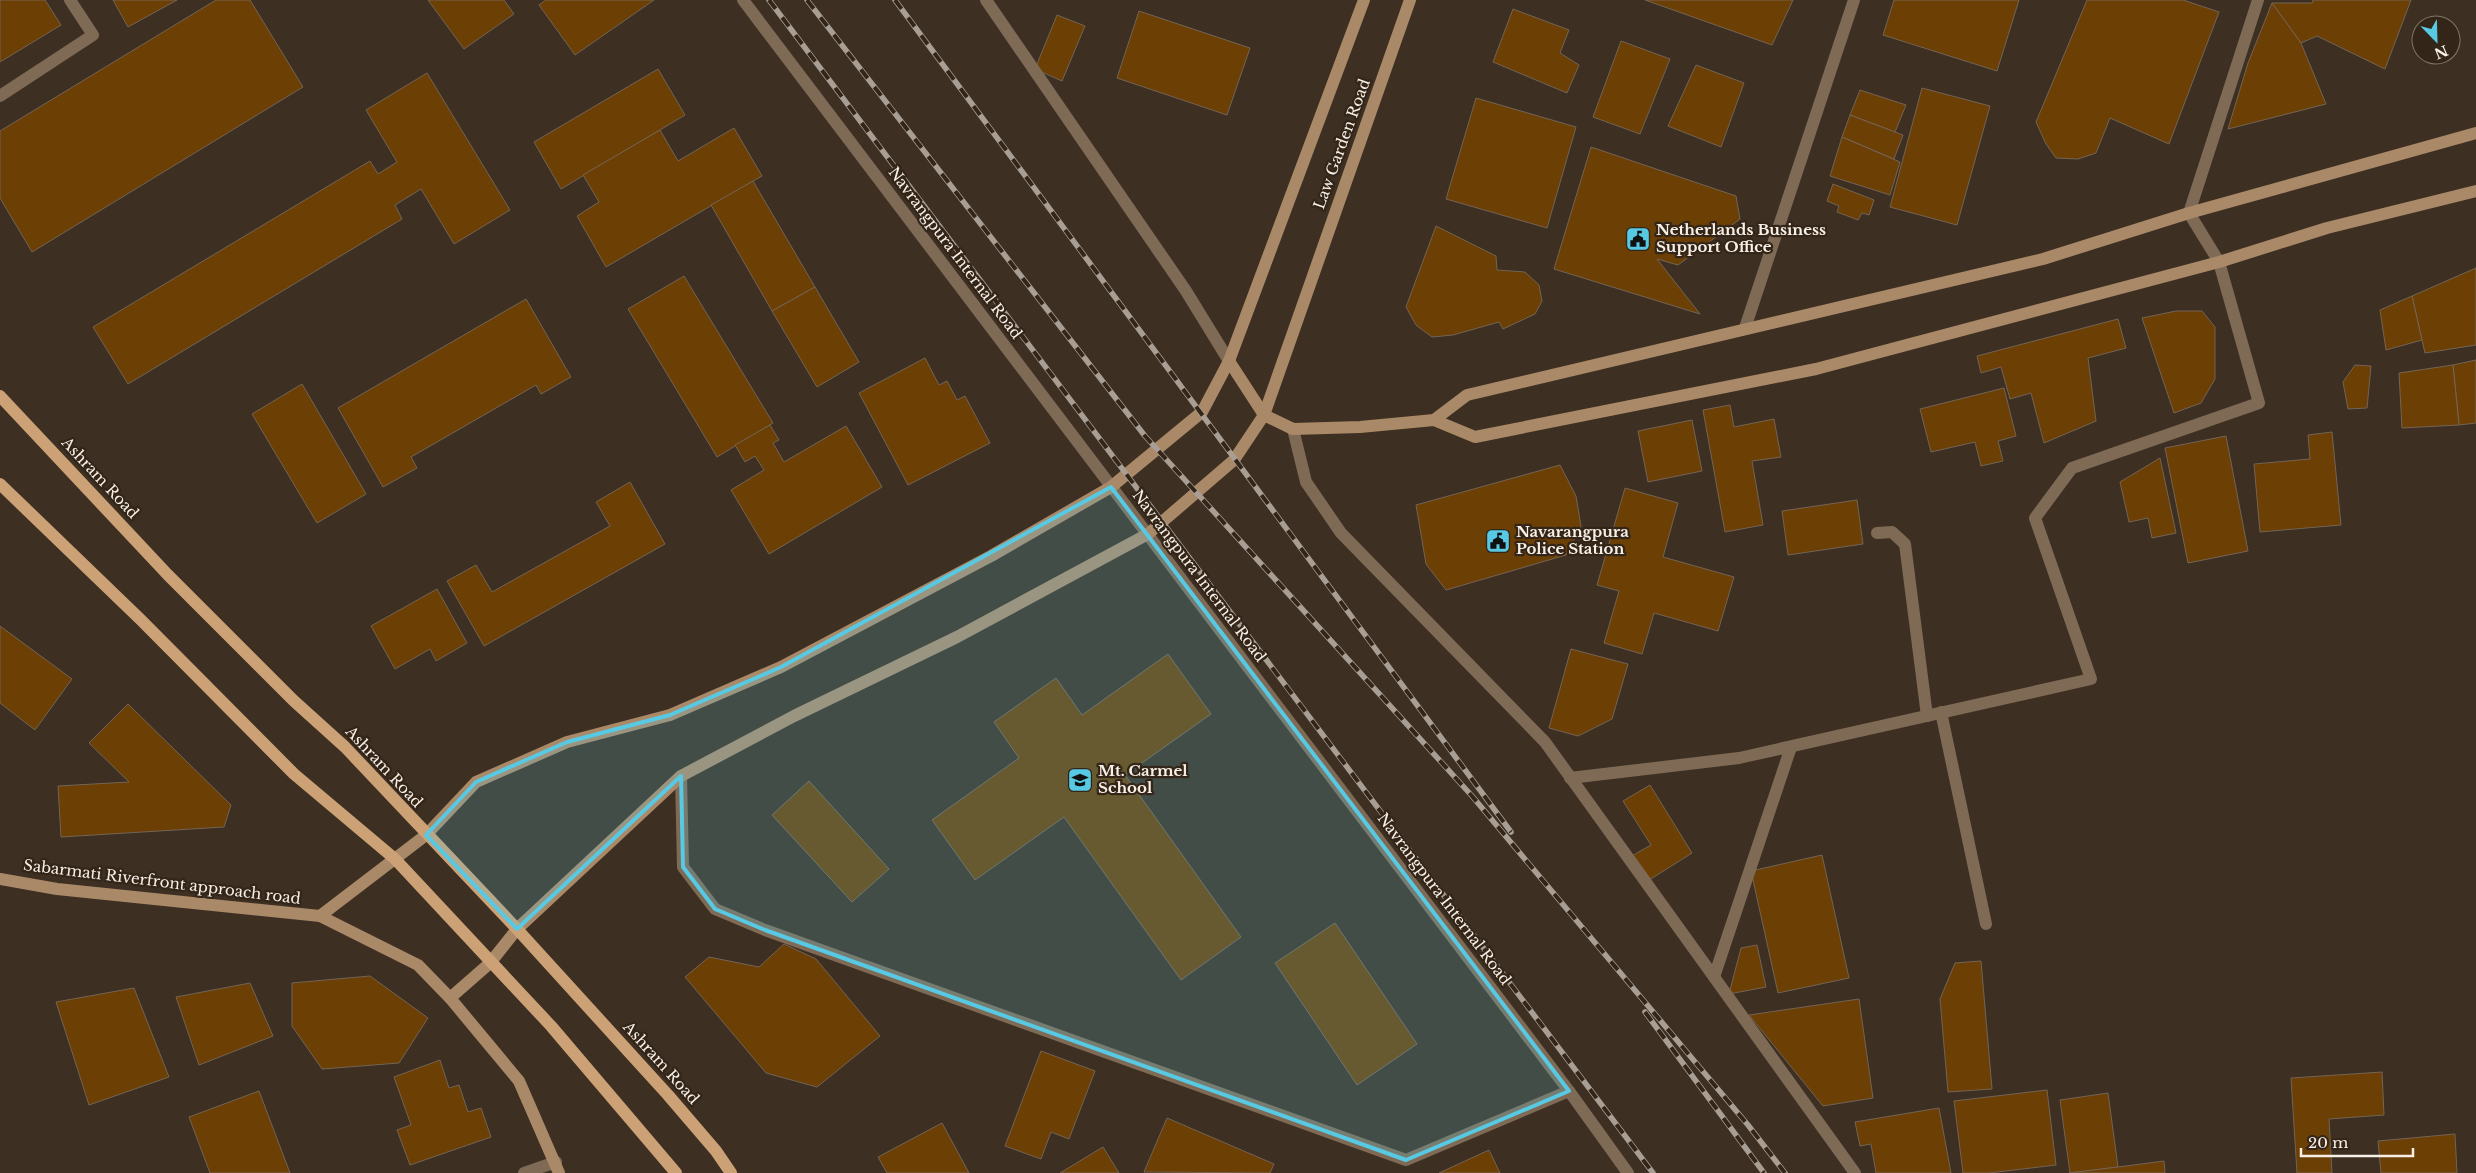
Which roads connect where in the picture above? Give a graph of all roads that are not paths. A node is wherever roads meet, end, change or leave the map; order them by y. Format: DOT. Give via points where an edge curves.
graph roads {
  1 [pos="70,0"];
  2 [pos="743,0"];
  3 [pos="986,0"];
  4 [pos="1364,0"];
  5 [pos="1410,0"];
  6 [pos="1854,0"];
  7 [pos="2258,0"];
  8 [pos="0,96"];
  9 [pos="2476,133"];
  10 [pos="2476,191"];
  11 [pos="2189,213"];
  12 [pos="2219,262"];
  13 [pos="1746,328"];
  14 [pos="1230,361"];
  15 [pos="0,396"];
  16 [pos="1264,416"];
  17 [pos="1434,420"];
  18 [pos="1293,429"];
  19 [pos="0,484"];
  20 [pos="1112,487"];
  21 [pos="1877,533"];
  22 [pos="1148,534"];
  23 [pos="1941,712"];
  24 [pos="1927,716"];
  25 [pos="1791,746"];
  26 [pos="681,776"];
  27 [pos="1570,778"];
  28 [pos="426,835"];
  29 [pos="395,859"];
  30 [pos="0,879"];
  31 [pos="320,916"];
  32 [pos="1986,924"];
  33 [pos="516,929"];
  34 [pos="490,962"];
  35 [pos="1714,977"];
  36 [pos="450,998"];
  37 [pos="1569,1091"];
  38 [pos="557,1168"];
  39 [pos="524,1173"];
  40 [pos="676,1173"];
  41 [pos="731,1173"];
  42 [pos="1628,1173"];
  43 [pos="1855,1173"];
  1 -- 8 [label="street" via="93,36"];
  2 -- 20 [label="street, Navrangpura Internal Road"];
  3 -- 14 [label="street" via="1186,291"];
  4 -- 14 [label="main road"];
  5 -- 16 [label="main road, Law Garden Road"];
  6 -- 13 [label="street"];
  7 -- 11 [label="street"];
  9 -- 11 [label="main road"];
  10 -- 12 [label="main road" via="2327,228"];
  11 -- 12 [label="street"];
  11 -- 13 [label="main road" via="2043,259"];
  12 -- 17 [label="main road" via="1816,369 1475,437"];
  12 -- 23 [label="street" via="2259,403 2072,468 2036,518 2092,679"];
  13 -- 17 [label="main road" via="1467,395"];
  14 -- 16 [label="main road"];
  14 -- 20 [label="main road" via="1202,412"];
  15 -- 28 [label="main road, Ashram Road" via="168,575 345,747"];
  16 -- 18 [label="main road"];
  16 -- 22 [label="main road, Law Garden Road" via="1234,460"];
  17 -- 18 [label="main road"];
  18 -- 27 [label="street" via="1306,482 1341,533 1544,742"];
  19 -- 29 [label="main road" via="294,774"];
  20 -- 22 [label="street, Navrangpura Internal Road"];
  20 -- 28 [label="main road" via="991,556 781,667 670,715 567,742 476,782"];
  21 -- 24 [label="street" via="1892,532 1905,544"];
  22 -- 26 [label="main road, Law Garden Road" via="957,637 794,716"];
  22 -- 37 [label="street, Navrangpura Internal Road"];
  23 -- 24 [label="street"];
  23 -- 32 [label="street"];
  24 -- 25 [label="street"];
  25 -- 27 [label="street" via="1738,758"];
  25 -- 35 [label="street"];
  26 -- 33 [label="main road, Law Garden Road"];
  26 -- 37 [label="street" via="683,867 714,909 1406,1160"];
  27 -- 35 [label="street"];
  28 -- 29 [label="main road"];
  28 -- 33 [label="main road, Ashram Road"];
  29 -- 31 [label="main road"];
  29 -- 34 [label="main road"];
  30 -- 31 [label="main road, Sabarmati Riverfront approach road" via="57,889"];
  31 -- 36 [label="main road" via="418,965"];
  33 -- 34 [label="main road, Law Garden Road"];
  33 -- 41 [label="main road, Ashram Road" via="668,1095"];
  34 -- 36 [label="main road, Law Garden Road"];
  34 -- 40 [label="main road" via="551,1026"];
  35 -- 43 [label="street"];
  36 -- 38 [label="main road" via="519,1081"];
  37 -- 42 [label="street, Navrangpura Internal Road"];
  38 -- 39 [label="street"];
}
